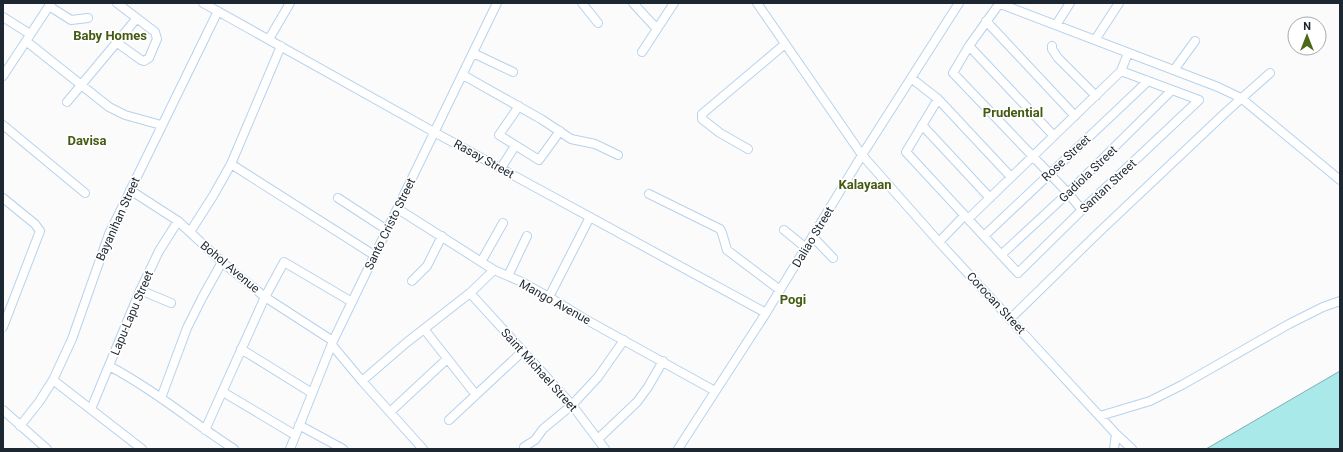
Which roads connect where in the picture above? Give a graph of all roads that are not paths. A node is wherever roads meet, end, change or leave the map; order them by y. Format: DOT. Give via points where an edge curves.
graph roads {
  1 [pos="117,3"];
  2 [pos="203,3"];
  3 [pos="290,3"];
  4 [pos="497,3"];
  5 [pos="582,3"];
  6 [pos="634,3"];
  7 [pos="674,3"];
  8 [pos="757,3"];
  9 [pos="959,3"];
  10 [pos="1070,3"];
  11 [pos="1118,3"];
  12 [pos="999,4"];
  13 [pos="50,5"];
  14 [pos="218,11"];
  15 [pos="3,17"];
  16 [pos="88,18"];
  17 [pos="136,18"];
  18 [pos="986,21"];
  19 [pos="598,23"];
  20 [pos="1056,25"];
  21 [pos="657,29"];
  22 [pos="28,37"];
  23 [pos="269,39"];
  24 [pos="1095,40"];
  25 [pos="1195,41"];
  26 [pos="116,42"];
  27 [pos="785,44"];
  28 [pos="280,46"];
  29 [pos="969,46"];
  30 [pos="1052,46"];
  31 [pos="642,52"];
  32 [pos="474,53"];
  33 [pos="1128,53"];
  34 [pos="1174,70"];
  35 [pos="1121,71"];
  36 [pos="513,72"];
  37 [pos="1270,73"];
  38 [pos="463,75"];
  39 [pos="3,76"];
  40 [pos="911,78"];
  41 [pos="1148,81"];
  42 [pos="82,84"];
  43 [pos="1172,90"];
  44 [pos="1096,96"];
  45 [pos="1241,98"];
  46 [pos="938,99"];
  47 [pos="67,102"];
  48 [pos="519,106"];
  49 [pos="1075,116"];
  50 [pos="3,125"];
  51 [pos="161,125"];
  52 [pos="922,125"];
  53 [pos="560,131"];
  54 [pos="434,132"];
  55 [pos="1054,136"];
  56 [pos="515,146"];
  57 [pos="748,149"];
  58 [pos="618,155"];
  59 [pos="862,155"];
  60 [pos="1032,156"];
  61 [pos="231,164"];
  62 [pos="502,168"];
  63 [pos="1049,174"];
  64 [pos="1011,177"];
  65 [pos="1340,180"];
  66 [pos="130,190"];
  67 [pos="85,193"];
  68 [pos="649,194"];
  69 [pos="1068,194"];
  70 [pos="3,198"];
  71 [pos="338,198"];
  72 [pos="990,198"];
  73 [pos="398,209"];
  74 [pos="1082,210"];
  75 [pos="590,217"];
  76 [pos="966,217"];
  77 [pos="178,221"];
  78 [pos="503,223"];
  79 [pos="387,230"];
  80 [pos="784,230"];
  81 [pos="190,232"];
  82 [pos="442,236"];
  83 [pos="527,236"];
  84 [pos="984,236"];
  85 [pos="813,237"];
  86 [pos="939,242"];
  87 [pos="806,248"];
  88 [pos="374,254"];
  89 [pos="1001,254"];
  90 [pos="833,258"];
  91 [pos="222,262"];
  92 [pos="481,262"];
  93 [pos="494,270"];
  94 [pos="508,276"];
  95 [pos="412,281"];
  96 [pos="140,290"];
  97 [pos="780,290"];
  98 [pos="470,293"];
  99 [pos="265,296"];
  100 [pos="549,297"];
  101 [pos="1340,301"];
  102 [pos="352,302"];
  103 [pos="171,303"];
  104 [pos="766,313"];
  105 [pos="1010,319"];
  106 [pos="3,327"];
  107 [pos="424,328"];
  108 [pos="624,340"];
  109 [pos="333,343"];
  110 [pos="241,349"];
  111 [pos="523,351"];
  112 [pos="447,359"];
  113 [pos="663,361"];
  114 [pos="109,366"];
  115 [pos="53,380"];
  116 [pos="362,381"];
  117 [pos="715,391"];
  118 [pos="223,392"];
  119 [pos="312,393"];
  120 [pos="476,395"];
  121 [pos="161,398"];
  122 [pos="572,406"];
  123 [pos="91,409"];
  124 [pos="3,410"];
  125 [pos="390,412"];
  126 [pos="1100,416"];
  127 [pos="449,420"];
  128 [pos="299,425"];
  129 [pos="20,426"];
  130 [pos="205,430"];
  131 [pos="1116,434"];
  132 [pos="295,435"];
  133 [pos="598,439"];
  134 [pos="524,447"];
  135 [pos="47,449"];
  136 [pos="142,449"];
  137 [pos="234,449"];
  138 [pos="290,449"];
  139 [pos="343,449"];
  140 [pos="423,449"];
  141 [pos="606,449"];
  142 [pos="678,449"];
  143 [pos="1114,449"];
  144 [pos="1132,449"];
  1 -- 17 [label="street"];
  2 -- 14 [label="street, Rasay Street"];
  3 -- 23 [label="street"];
  4 -- 32 [label="street, Santo Cristo Street"];
  5 -- 19 [label="street"];
  6 -- 21 [label="street"];
  7 -- 21 [label="street"];
  8 -- 27 [label="street, Corocan Street"];
  9 -- 40 [label="street, Daliao Street"];
  10 -- 20 [label="street"];
  11 -- 24 [label="street"];
  12 -- 18 [label="street"];
  12 -- 20 [label="street"];
  13 -- 16 [label="street" via="71,20"];
  13 -- 22 [label="street"];
  14 -- 23 [label="street, Rasay Street"];
  14 -- 51 [label="street, Bayanihan Street"];
  15 -- 22 [label="street"];
  17 -- 26 [label="street"];
  17 -- 26 [label="street" via="158,36 148,59 141,60"];
  18 -- 29 [label="street"];
  18 -- 49 [label="street"];
  20 -- 24 [label="street"];
  21 -- 31 [label="street"];
  22 -- 39 [label="street"];
  22 -- 42 [label="street"];
  23 -- 28 [label="street, Rasay Street"];
  24 -- 33 [label="street"];
  25 -- 34 [label="street"];
  26 -- 42 [label="street"];
  27 -- 57 [label="street" via="702,114 702,119 720,133"];
  27 -- 59 [label="street, Corocan Street"];
  28 -- 54 [label="street, Rasay Street"];
  28 -- 61 [label="street"];
  29 -- 55 [label="street"];
  29 -- 60 [label="street" via="954,73"];
  30 -- 44 [label="street" via="1058,58"];
  32 -- 36 [label="street"];
  32 -- 38 [label="street, Santo Cristo Street"];
  33 -- 34 [label="street"];
  33 -- 35 [label="street"];
  34 -- 45 [label="street"];
  35 -- 41 [label="street"];
  35 -- 44 [label="street"];
  37 -- 45 [label="street"];
  38 -- 48 [label="street"];
  38 -- 54 [label="street, Santo Cristo Street"];
  40 -- 46 [label="street"];
  40 -- 59 [label="street, Daliao Street"];
  41 -- 43 [label="street"];
  41 -- 63 [label="street, Rose Street"];
  42 -- 47 [label="street"];
  42 -- 51 [label="street" via="109,107 125,115"];
  43 -- 69 [label="street, Gadiola Street"];
  43 -- 74 [label="street, Santan Street" via="1199,100"];
  44 -- 49 [label="street"];
  45 -- 65 [label="street"];
  45 -- 105 [label="street"];
  46 -- 52 [label="street"];
  46 -- 64 [label="street"];
  48 -- 53 [label="street"];
  48 -- 56 [label="street" via="499,136"];
  49 -- 55 [label="street"];
  50 -- 67 [label="street"];
  51 -- 66 [label="street, Bayanihan Street"];
  52 -- 72 [label="street"];
  52 -- 76 [label="street" via="906,152"];
  53 -- 56 [label="street" via="539,160"];
  53 -- 58 [label="street" via="571,139 595,144"];
  54 -- 62 [label="street, Rasay Street"];
  54 -- 73 [label="street, Santo Cristo Street"];
  55 -- 60 [label="street"];
  56 -- 62 [label="street"];
  59 -- 85 [label="street, Daliao Street"];
  59 -- 86 [label="street, Corocan Street"];
  60 -- 63 [label="street"];
  60 -- 64 [label="street"];
  61 -- 81 [label="street"];
  61 -- 88 [label="street"];
  62 -- 75 [label="street, Rasay Street"];
  63 -- 69 [label="street"];
  63 -- 84 [label="street, Rose Street"];
  64 -- 72 [label="street"];
  66 -- 77 [label="street, Bohol Avenue"];
  66 -- 115 [label="street, Bayanihan Street" via="109,234 72,339"];
  68 -- 97 [label="street" via="720,229 727,250"];
  69 -- 74 [label="street"];
  69 -- 89 [label="street, Gadiola Street"];
  70 -- 106 [label="street" via="39,229 39,235"];
  71 -- 79 [label="street"];
  72 -- 76 [label="street"];
  73 -- 79 [label="street, Santo Cristo Street"];
  73 -- 82 [label="street, Mango Avenue"];
  74 -- 89 [label="street, Santan Street" via="1018,273"];
  75 -- 100 [label="street"];
  75 -- 104 [label="street, Rasay Street"];
  76 -- 84 [label="street"];
  76 -- 86 [label="street"];
  77 -- 81 [label="street, Bohol Avenue"];
  77 -- 96 [label="street, Lapu-Lapu Street" via="159,251"];
  78 -- 92 [label="street"];
  79 -- 88 [label="street, Santo Cristo Street"];
  80 -- 87 [label="street"];
  81 -- 91 [label="street, Bohol Avenue"];
  82 -- 92 [label="street, Mango Avenue"];
  82 -- 95 [label="street" via="427,266"];
  83 -- 94 [label="street"];
  84 -- 89 [label="street"];
  85 -- 87 [label="street, Daliao Street"];
  85 -- 90 [label="street"];
  86 -- 105 [label="street, Corocan Street"];
  87 -- 97 [label="street, Daliao Street"];
  88 -- 102 [label="street, Santo Cristo Street"];
  91 -- 99 [label="street, Bohol Avenue"];
  91 -- 121 [label="street" via="187,328"];
  92 -- 93 [label="street, Mango Avenue"];
  93 -- 94 [label="street, Mango Avenue"];
  93 -- 98 [label="street"];
  94 -- 100 [label="street, Mango Avenue"];
  96 -- 103 [label="street"];
  96 -- 114 [label="street, Lapu-Lapu Street"];
  97 -- 104 [label="street, Daliao Street"];
  98 -- 107 [label="street"];
  98 -- 111 [label="street, Saint Michael Street"];
  99 -- 102 [label="street" via="284,262"];
  99 -- 109 [label="street, Bohol Avenue"];
  99 -- 110 [label="street"];
  100 -- 108 [label="street, Mango Avenue"];
  101 -- 126 [label="street" via="1289,324 1150,401"];
  102 -- 109 [label="street, Santo Cristo Street"];
  104 -- 117 [label="street, Daliao Street"];
  105 -- 126 [label="street, Corocan Street"];
  107 -- 112 [label="street"];
  107 -- 116 [label="street"];
  108 -- 113 [label="street, Mango Avenue"];
  108 -- 122 [label="street" via="598,377"];
  109 -- 116 [label="street, Bohol Avenue"];
  109 -- 119 [label="street, Santo Cristo Street"];
  110 -- 118 [label="street"];
  110 -- 119 [label="street"];
  111 -- 120 [label="street"];
  111 -- 122 [label="street, Saint Michael Street"];
  112 -- 120 [label="street"];
  112 -- 125 [label="street"];
  113 -- 117 [label="street, Mango Avenue"];
  113 -- 133 [label="street" via="637,402"];
  114 -- 121 [label="street"];
  114 -- 123 [label="street, Lapu-Lapu Street"];
  115 -- 123 [label="street"];
  115 -- 129 [label="street, Bayanihan Street"];
  116 -- 125 [label="street, Bohol Avenue"];
  117 -- 142 [label="street, Daliao Street"];
  118 -- 130 [label="street"];
  118 -- 132 [label="street"];
  119 -- 128 [label="street, Santo Cristo Street"];
  120 -- 127 [label="street"];
  121 -- 130 [label="street"];
  122 -- 133 [label="street, Saint Michael Street"];
  122 -- 134 [label="street" via="543,429 536,440"];
  123 -- 136 [label="street"];
  124 -- 129 [label="street"];
  125 -- 140 [label="street, Bohol Avenue"];
  126 -- 131 [label="street, Corocan Street"];
  128 -- 132 [label="street, Santo Cristo Street"];
  128 -- 139 [label="street"];
  129 -- 135 [label="street"];
  130 -- 137 [label="street"];
  131 -- 143 [label="street"];
  131 -- 144 [label="street, Corocan Street"];
  132 -- 138 [label="street, Santo Cristo Street"];
  133 -- 141 [label="street, Saint Michael Street"];
}
